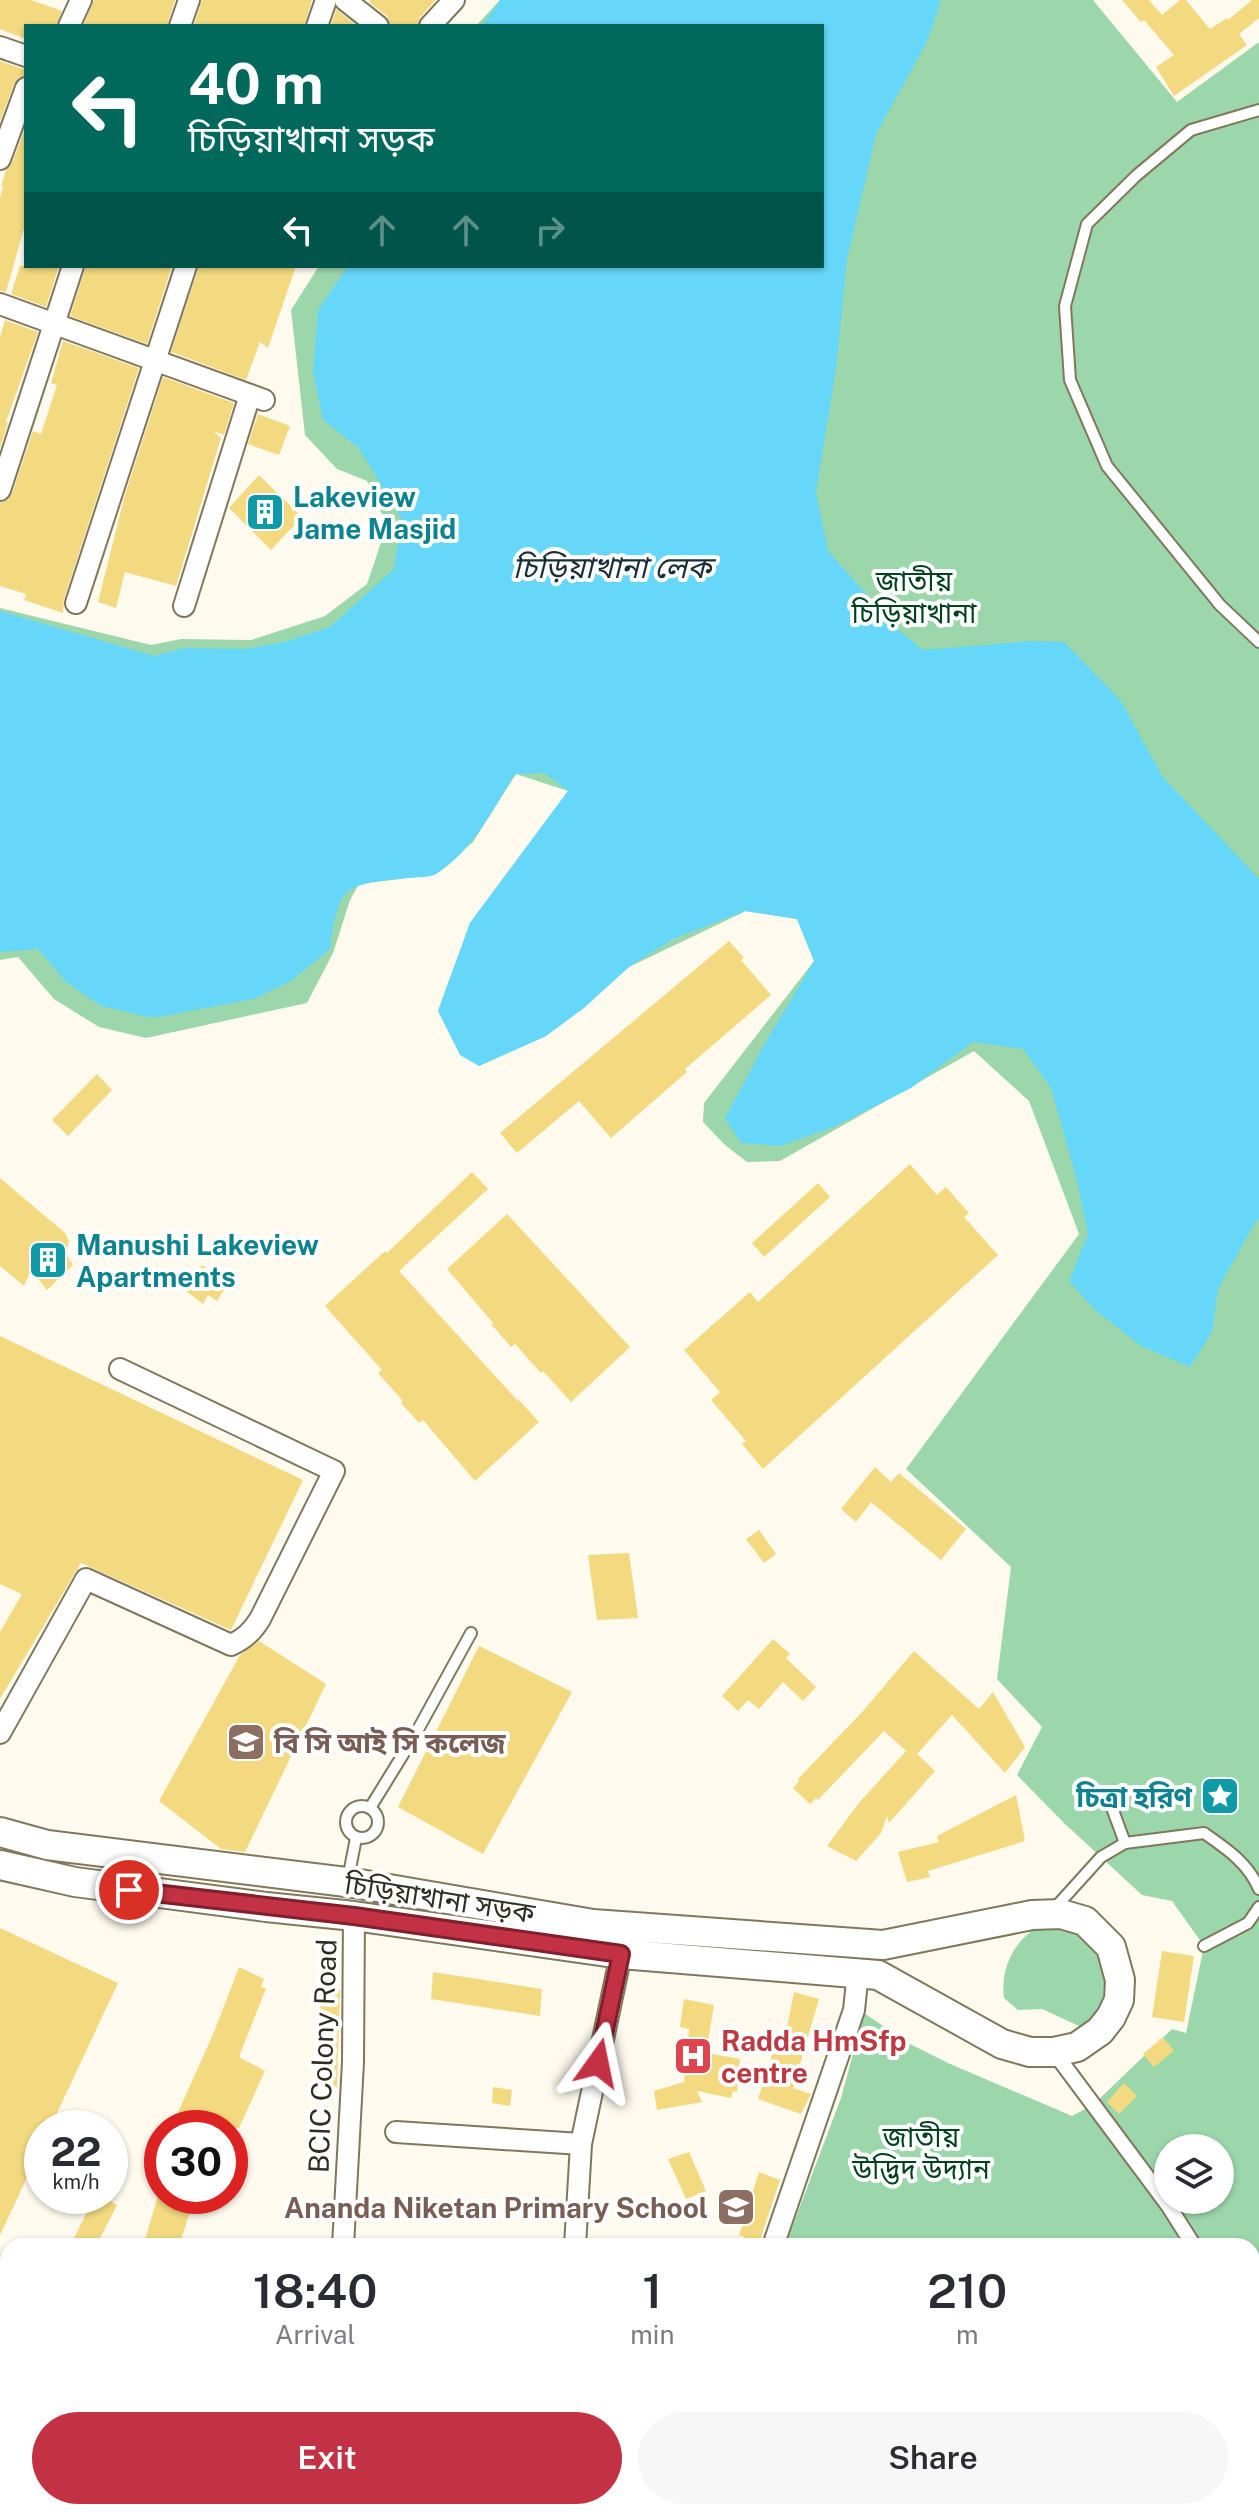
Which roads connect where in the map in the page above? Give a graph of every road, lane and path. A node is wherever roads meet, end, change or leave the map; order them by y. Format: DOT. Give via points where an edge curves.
graph roads {
  1 [pos="81,0"];
  2 [pos="189,0"];
  3 [pos="326,0"];
  4 [pos="345,0"];
  5 [pos="454,0"];
  6 [pos="70,24"];
  7 [pos="181,24"];
  8 [pos="318,24"];
  9 [pos="375,24"];
  10 [pos="432,24"];
  11 [pos="0,47"];
  12 [pos="24,55"];
  13 [pos="24,93"];
  14 [pos="1259,110"];
  15 [pos="0,159"];
  16 [pos="72,268"];
  17 [pos="185,268"];
  18 [pos="0,304"];
  19 [pos="54,324"];
  20 [pos="153,360"];
  21 [pos="0,490"];
  22 [pos="76,603"];
  23 [pos="184,606"];
  24 [pos="1259,642"];
  25 [pos="120,1369"];
  26 [pos="471,1633"];
  27 [pos="0,1733"];
  28 [pos="1111,1805"];
  29 [pos="370,1808"];
  30 [pos="0,1832"];
  31 [pos="356,1838"];
  32 [pos="1125,1843"];
  33 [pos="0,1865"];
  34 [pos="1254,1867"];
  35 [pos="351,1882"];
  36 [pos="1259,1889"];
  37 [pos="1259,1907"];
  38 [pos="1050,1915"];
  39 [pos="354,1916"];
  40 [pos="883,1945"];
  41 [pos="1204,1946"];
  42 [pos="621,1954"];
  43 [pos="868,1973"];
  44 [pos="1054,2052"];
  45 [pos="396,2132"];
  46 [pos="581,2144"];
  47 [pos="343,2238"];
  48 [pos="575,2238"];
  49 [pos="776,2238"];
  50 [pos="1189,2238"];
  1 -- 6 [label="street"];
  2 -- 7 [label="street"];
  3 -- 8 [label="street"];
  4 -- 9 [label="street"];
  5 -- 10 [label="street"];
  11 -- 12 [label="street"];
  13 -- 15 [label="street"];
  14 -- 24 [label="lane" via="1191,130 1087,224 1065,306 1070,380 1107,466 1220,605"];
  16 -- 19 [label="street"];
  17 -- 20 [label="street"];
  18 -- 19 [label="street"];
  19 -- 20 [label="street"];
  19 -- 21 [label="street"];
  20 -- 22 [label="street"];
  20 -- 23 [label="street" via="257,397"];
  25 -- 27 [label="street" via="334,1471 260,1619 242,1640 231,1645 86,1579"];
  26 -- 29 [label="lane"];
  28 -- 32 [label="lane"];
  29 -- 31 [label="lane" via="377,1827 367,1838"];
  29 -- 31 [label="lane" via="359,1806 346,1816 346,1826"];
  30 -- 35 [label="main road, চিড়িয়াখানা সড়ক" via="47,1845"];
  31 -- 35 [label="lane"];
  32 -- 34 [label="lane" via="1204,1833"];
  32 -- 38 [label="lane" via="1101,1857"];
  33 -- 39 [label="main road, চিড়িয়াখানা সড়ক" via="75,1882"];
  34 -- 36 [label="lane"];
  35 -- 39 [label="main road"];
  35 -- 40 [label="main road, চিড়িয়াখানা সড়ক" via="593,1924"];
  37 -- 41 [label="lane" via="1248,1923"];
  38 -- 40 [label="main road, চিড়িয়াখানা সড়ক"];
  38 -- 44 [label="main road, চিড়িয়াখানা সড়ক" via="1085,1921 1099,1933 1111,1947 1120,1980 1119,2000 1100,2031 1077,2047"];
  39 -- 42 [label="main road, চিড়িয়াখানা সড়ক"];
  39 -- 47 [label="street, BCIC Colony Road"];
  40 -- 43 [label="main road"];
  42 -- 43 [label="main road, চিড়িয়াখানা সড়ক"];
  42 -- 46 [label="street"];
  43 -- 44 [label="main road, চিড়িয়াখানা সড়ক" via="1002,2044"];
  43 -- 49 [label="street"];
  44 -- 50 [label="street"];
  45 -- 46 [label="street"];
  46 -- 48 [label="street"];
}
